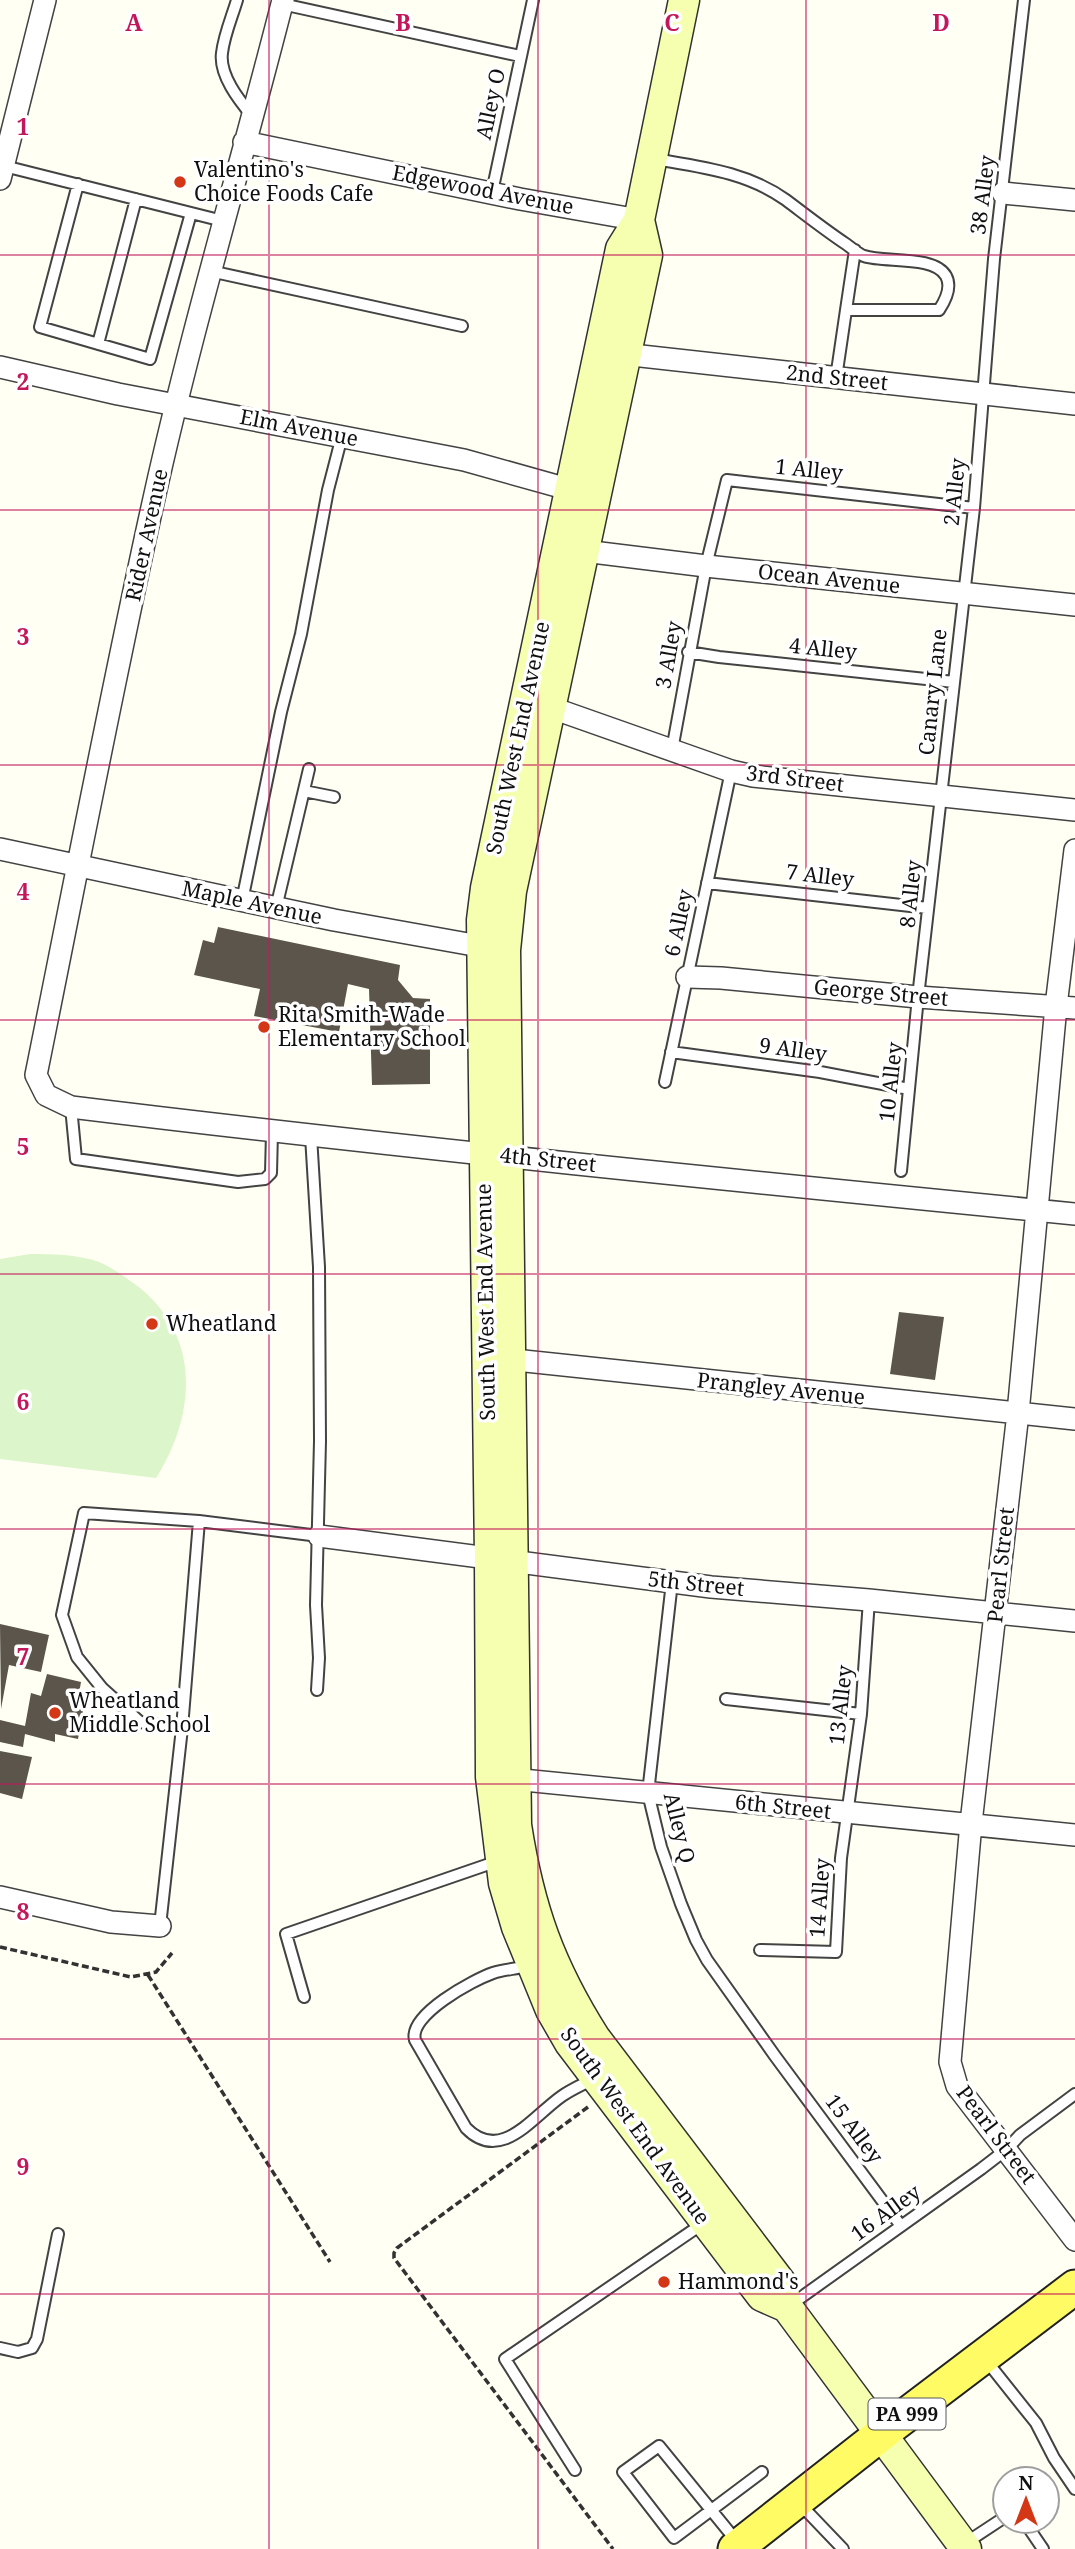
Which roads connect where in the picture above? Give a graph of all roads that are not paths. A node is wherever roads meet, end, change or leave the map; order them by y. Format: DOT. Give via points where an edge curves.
graph roads {
  1 [pos="45,0"];
  2 [pos="237,0"];
  3 [pos="533,0"];
  4 [pos="684,0"];
  5 [pos="1024,0"];
  6 [pos="283,2"];
  7 [pos="520,56"];
  8 [pos="252,116"];
  9 [pos="244,142"];
  10 [pos="652,159"];
  11 [pos="2,172"];
  12 [pos="78,184"];
  13 [pos="492,192"];
  14 [pos="1003,193"];
  15 [pos="136,199"];
  16 [pos="1075,200"];
  17 [pos="191,213"];
  18 [pos="639,220"];
  19 [pos="223,221"];
  20 [pos="855,250"];
  21 [pos="210,271"];
  22 [pos="846,310"];
  23 [pos="462,326"];
  24 [pos="98,344"];
  25 [pos="612,353"];
  26 [pos="0,367"];
  27 [pos="836,378"];
  28 [pos="984,394"];
  29 [pos="177,404"];
  30 [pos="1075,404"];
  31 [pos="342,436"];
  32 [pos="582,493"];
  33 [pos="974,508"];
  34 [pos="584,551"];
  35 [pos="706,566"];
  36 [pos="963,593"];
  37 [pos="1075,605"];
  38 [pos="688,652"];
  39 [pos="954,682"];
  40 [pos="539,703"];
  41 [pos="672,750"];
  42 [pos="309,769"];
  43 [pos="731,771"];
  44 [pos="304,791"];
  45 [pos="941,796"];
  46 [pos="334,797"];
  47 [pos="1075,810"];
  48 [pos="0,849"];
  49 [pos="1075,850"];
  50 [pos="78,866"];
  51 [pos="707,883"];
  52 [pos="242,901"];
  53 [pos="276,908"];
  54 [pos="928,908"];
  55 [pos="493,949"];
  56 [pos="687,976"];
  57 [pos="918,997"];
  58 [pos="1066,1007"];
  59 [pos="671,1052"];
  60 [pos="36,1076"];
  61 [pos="664,1082"];
  62 [pos="909,1089"];
  63 [pos="71,1107"];
  64 [pos="272,1132"];
  65 [pos="311,1136"];
  66 [pos="496,1154"];
  67 [pos="901,1171"];
  68 [pos="1038,1210"];
  69 [pos="1075,1214"];
  70 [pos="499,1358"];
  71 [pos="1018,1413"];
  72 [pos="1075,1419"];
  73 [pos="199,1521"];
  74 [pos="319,1536"];
  75 [pos="502,1561"];
  76 [pos="673,1581"];
  77 [pos="869,1600"];
  78 [pos="996,1612"];
  79 [pos="1075,1620"];
  80 [pos="317,1690"];
  81 [pos="726,1699"];
  82 [pos="861,1714"];
  83 [pos="182,1728"];
  84 [pos="503,1778"];
  85 [pos="648,1793"];
  86 [pos="847,1813"];
  87 [pos="971,1823"];
  88 [pos="1075,1835"];
  89 [pos="500,1860"];
  90 [pos="0,1897"];
  91 [pos="160,1926"];
  92 [pos="760,1950"];
  93 [pos="531,1965"];
  94 [pos="304,1997"];
  95 [pos="775,2056"];
  96 [pos="603,2082"];
  97 [pos="1075,2094"];
  98 [pos="1007,2150"];
  99 [pos="715,2215"];
  100 [pos="901,2226"];
  101 [pos="58,2234"];
  102 [pos="1075,2240"];
  103 [pos="1075,2287"];
  104 [pos="787,2307"];
  105 [pos="0,2348"];
  106 [pos="983,2357"];
  107 [pos="880,2435"];
  108 [pos="575,2470"];
  109 [pos="762,2472"];
  110 [pos="1075,2489"];
  111 [pos="797,2501"];
  112 [pos="712,2511"];
  113 [pos="991,2527"];
  114 [pos="737,2547"];
  115 [pos="962,2548"];
  116 [pos="843,2549"];
  1 -- 11 [label="street"];
  2 -- 8 [label="lane" via="222,53 223,66 237,98"];
  3 -- 7 [label="lane"];
  4 -- 10 [label="main road, South West End Avenue"];
  5 -- 14 [label="lane, 38 Alley"];
  6 -- 7 [label="lane, Alley O"];
  6 -- 8 [label="street, Rider Avenue"];
  7 -- 13 [label="lane, Alley O"];
  8 -- 9 [label="street, Rider Avenue"];
  9 -- 13 [label="street, Edgewood Avenue"];
  9 -- 19 [label="street, Rider Avenue"];
  10 -- 18 [label="main road, South West End Avenue"];
  10 -- 20 [label="lane" via="755,183"];
  11 -- 12 [label="lane"];
  12 -- 15 [label="lane"];
  12 -- 24 [label="lane" via="40,327"];
  13 -- 18 [label="street, Edgewood Avenue"];
  14 -- 16 [label="street"];
  14 -- 28 [label="lane, 38 Alley"];
  15 -- 17 [label="lane"];
  15 -- 24 [label="lane"];
  17 -- 19 [label="lane"];
  17 -- 24 [label="lane" via="150,359"];
  18 -- 25 [label="main road, South West End Avenue" via="646,254"];
  19 -- 21 [label="street, Rider Avenue"];
  20 -- 22 [label="lane"];
  20 -- 22 [label="lane" via="864,256 938,269 948,284 947,298 939,310"];
  21 -- 23 [label="lane"];
  21 -- 29 [label="street, Rider Avenue"];
  22 -- 27 [label="lane"];
  25 -- 27 [label="street, 2nd Street"];
  25 -- 32 [label="main road, South West End Avenue"];
  26 -- 29 [label="street, Elm Avenue"];
  27 -- 28 [label="street, 2nd Street"];
  28 -- 30 [label="street, 2nd Street"];
  28 -- 33 [label="lane, 2 Alley"];
  29 -- 31 [label="street, Elm Avenue"];
  29 -- 50 [label="street, Rider Avenue"];
  31 -- 32 [label="street, Elm Avenue" via="464,460"];
  31 -- 52 [label="lane"];
  32 -- 34 [label="main road, South West End Avenue"];
  32 -- 40 [label="main road, South West End Avenue"];
  33 -- 35 [label="lane, 1 Alley" via="727,481"];
  33 -- 36 [label="lane, 2 Alley"];
  34 -- 35 [label="street, Ocean Avenue"];
  34 -- 40 [label="main road, South West End Avenue"];
  35 -- 36 [label="street, Ocean Avenue"];
  35 -- 38 [label="lane, 3 Alley"];
  36 -- 37 [label="street, Ocean Avenue"];
  36 -- 39 [label="lane, Canary Lane"];
  38 -- 39 [label="lane, 4 Alley"];
  38 -- 41 [label="lane, 3 Alley"];
  39 -- 45 [label="lane, Canary Lane"];
  40 -- 41 [label="street, 3rd Street"];
  40 -- 55 [label="main road, South West End Avenue" via="486,888"];
  41 -- 43 [label="street, 3rd Street"];
  42 -- 44 [label="lane"];
  43 -- 45 [label="street, 3rd Street"];
  43 -- 51 [label="lane, 6 Alley"];
  44 -- 46 [label="lane"];
  44 -- 53 [label="lane"];
  45 -- 47 [label="street, 3rd Street"];
  45 -- 54 [label="lane, 8 Alley"];
  48 -- 50 [label="street, Maple Avenue"];
  49 -- 58 [label="street, Pearl Street"];
  50 -- 52 [label="street, Maple Avenue"];
  50 -- 60 [label="street, Rider Avenue"];
  51 -- 54 [label="lane, 7 Alley"];
  51 -- 56 [label="lane, 6 Alley"];
  52 -- 53 [label="street, Maple Avenue"];
  53 -- 55 [label="street, Maple Avenue"];
  54 -- 57 [label="lane, 8 Alley"];
  55 -- 66 [label="main road, South West End Avenue"];
  56 -- 57 [label="street, George Street"];
  56 -- 59 [label="lane, 6 Alley"];
  57 -- 58 [label="street, George Street"];
  57 -- 62 [label="lane, 10 Alley"];
  58 -- 68 [label="street, Pearl Street"];
  59 -- 61 [label="lane, 6 Alley"];
  59 -- 62 [label="lane, 9 Alley"];
  60 -- 63 [label="street, 4th Street" via="46,1095"];
  62 -- 67 [label="lane, 10 Alley"];
  63 -- 64 [label="street, 4th Street"];
  63 -- 64 [label="lane" via="76,1159 238,1182 265,1180 271,1173"];
  64 -- 65 [label="street, 4th Street"];
  65 -- 66 [label="street, 4th Street"];
  65 -- 74 [label="lane" via="319,1267"];
  66 -- 68 [label="street, 4th Street"];
  66 -- 70 [label="main road, South West End Avenue"];
  68 -- 69 [label="street, 4th Street"];
  68 -- 71 [label="street, Pearl Street"];
  70 -- 71 [label="street, Prangley Avenue"];
  70 -- 75 [label="main road, South West End Avenue"];
  71 -- 72 [label="street, Prangley Avenue"];
  71 -- 78 [label="street, Pearl Street"];
  73 -- 74 [label="lane"];
  73 -- 83 [label="lane"];
  73 -- 83 [label="lane" via="84,1513 62,1615 77,1657 102,1688 140,1722"];
  74 -- 75 [label="street, 5th Street"];
  74 -- 80 [label="lane"];
  75 -- 76 [label="street, 5th Street"];
  75 -- 84 [label="main road, South West End Avenue"];
  76 -- 77 [label="street, 5th Street"];
  76 -- 85 [label="lane, Alley Q"];
  77 -- 78 [label="street, 5th Street"];
  77 -- 82 [label="lane, 13 Alley"];
  78 -- 79 [label="street, 5th Street"];
  78 -- 87 [label="street, Pearl Street"];
  81 -- 82 [label="lane"];
  82 -- 86 [label="lane, 13 Alley"];
  83 -- 91 [label="lane"];
  84 -- 85 [label="street, 6th Street"];
  84 -- 89 [label="main road, South West End Avenue"];
  84 -- 96 [label="main road, South West End Avenue" via="536,1919 552,1963 595,2039"];
  85 -- 86 [label="street, 6th Street"];
  85 -- 95 [label="lane, Alley Q" via="661,1847 696,1940"];
  86 -- 87 [label="street, 6th Street"];
  86 -- 92 [label="lane, 14 Alley" via="836,1952"];
  87 -- 88 [label="street, 6th Street"];
  87 -- 98 [label="street, Pearl Street" via="950,2062 957,2086"];
  89 -- 93 [label="main road, South West End Avenue" via="516,1927"];
  89 -- 94 [label="lane" via="286,1934"];
  90 -- 91 [label="street" via="111,1922"];
  93 -- 96 [label="main road, South West End Avenue" via="570,2043"];
  93 -- 96 [label="lane" via="497,1972 461,1989 421,2018 414,2031 466,2128 486,2142 511,2136 561,2097"];
  95 -- 100 [label="lane, 15 Alley"];
  96 -- 99 [label="main road, South West End Avenue"];
  97 -- 98 [label="lane, 16 Alley"];
  98 -- 100 [label="lane, 16 Alley"];
  98 -- 102 [label="street, Pearl Street"];
  99 -- 104 [label="main road, South West End Avenue" via="762,2296"];
  99 -- 108 [label="lane" via="505,2359"];
  100 -- 104 [label="lane, 16 Alley"];
  101 -- 105 [label="lane" via="37,2339 32,2348 18,2352"];
  103 -- 106 [label="main road, PA 999"];
  104 -- 107 [label="main road, South West End Avenue"];
  106 -- 107 [label="main road, PA 999"];
  106 -- 110 [label="lane" via="1036,2423"];
  107 -- 111 [label="main road, PA 999"];
  107 -- 115 [label="main road, South West End Avenue"];
  109 -- 112 [label="lane"];
  111 -- 114 [label="main road, PA 999"];
  111 -- 116 [label="lane"];
  112 -- 112 [label="lane" via="659,2446 623,2472 674,2538"];
  112 -- 114 [label="lane"];
  113 -- 115 [label="lane"];
}
